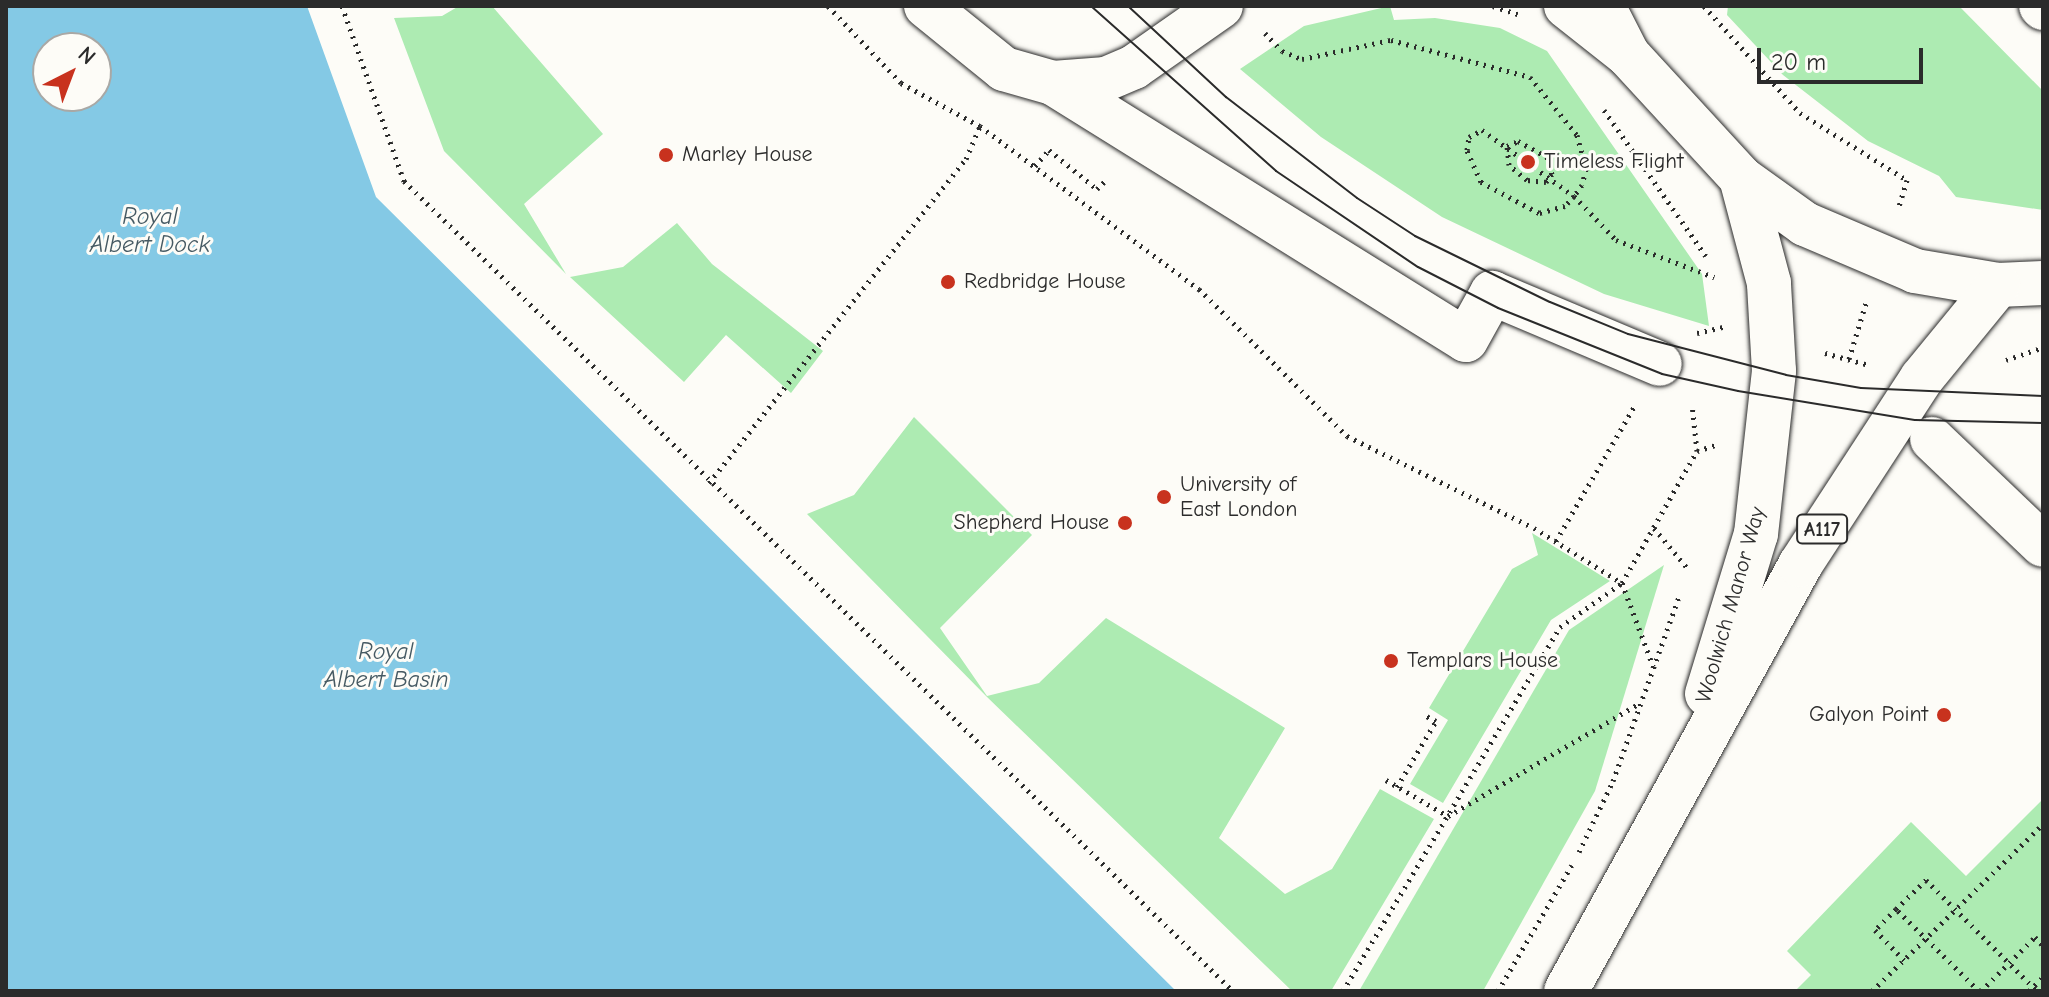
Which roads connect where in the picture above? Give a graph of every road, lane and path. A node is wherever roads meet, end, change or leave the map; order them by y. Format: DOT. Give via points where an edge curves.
graph roads {
  1 [pos="342,6"];
  2 [pos="828,6"];
  3 [pos="926,6"];
  4 [pos="1566,6"];
  5 [pos="1704,6"];
  6 [pos="1222,8"];
  7 [pos="1614,22"];
  8 [pos="1265,33"];
  9 [pos="1053,83"];
  10 [pos="1601,106"];
  11 [pos="980,126"];
  12 [pos="1507,146"];
  13 [pos="1035,166"];
  14 [pos="1741,178"];
  15 [pos="1550,179"];
  16 [pos="1087,181"];
  17 [pos="1574,196"];
  18 [pos="1902,199"];
  19 [pos="1715,277"];
  20 [pos="2043,283"];
  21 [pos="1998,285"];
  22 [pos="1720,289"];
  23 [pos="1870,291"];
  24 [pos="1726,313"];
  25 [pos="1727,326"];
  26 [pos="1849,359"];
  27 [pos="1660,364"];
  28 [pos="1932,439"];
  29 [pos="1697,451"];
  30 [pos="709,483"];
  31 [pos="1654,528"];
  32 [pos="1556,541"];
  33 [pos="2043,545"];
  34 [pos="1622,583"];
  35 [pos="1653,666"];
  36 [pos="1639,703"];
  37 [pos="1424,715"];
  38 [pos="1386,780"];
  39 [pos="1397,787"];
  40 [pos="1674,791"];
  41 [pos="1448,816"];
  42 [pos="2043,824"];
  43 [pos="1896,909"];
  44 [pos="1955,910"];
  45 [pos="1926,938"];
  46 [pos="2043,946"];
  47 [pos="1904,960"];
  48 [pos="2009,963"];
  49 [pos="2043,977"];
  50 [pos="2033,990"];
  51 [pos="1233,991"];
  52 [pos="1343,991"];
  53 [pos="1498,991"];
  54 [pos="1566,991"];
  55 [pos="1872,991"];
  56 [pos="1980,991"];
  1 -- 30 [label="path" via="404,181"];
  2 -- 11 [label="path" via="901,83"];
  3 -- 9 [label="main road" via="1004,69"];
  4 -- 7 [label="main road"];
  5 -- 18 [label="path" via="1800,113 1907,180"];
  6 -- 9 [label="main road" via="1134,67 1106,79"];
  7 -- 14 [label="main road"];
  8 -- 17 [label="path" via="1282,51 1302,59 1391,40 1530,77 1577,135 1586,169"];
  9 -- 27 [label="main road" via="1466,340 1492,293"];
  10 -- 19 [label="path" via="1693,234"];
  11 -- 13 [label="path"];
  11 -- 30 [label="path" via="966,159"];
  12 -- 15 [label="path"];
  12 -- 15 [label="path" via="1518,141 1541,152"];
  12 -- 15 [label="path" via="1509,165 1521,177 1540,184"];
  12 -- 17 [label="path" via="1482,130 1469,137 1467,150 1481,182 1502,198 1539,213 1554,211"];
  13 -- 16 [label="path" via="1049,150"];
  13 -- 32 [label="path" via="1199,289 1347,436"];
  14 -- 21 [label="main road" via="1805,224 1881,260"];
  14 -- 40 [label="main road, Woolwich Manor Way / A117" via="1769,283 1774,371 1767,458 1756,534"];
  15 -- 17 [label="path"];
  17 -- 19 [label="path" via="1616,240"];
  19 -- 22 [label="path"];
  20 -- 21 [label="main road"];
  21 -- 40 [label="main road, Woolwich Manor Way / A117" via="1922,378 1834,510"];
  23 -- 26 [label="path"];
  24 -- 25 [label="path"];
  27 -- 32 [label="path"];
  28 -- 33 [label="main road"];
  29 -- 31 [label="path"];
  30 -- 51 [label="path"];
  31 -- 34 [label="path"];
  31 -- 35 [label="path" via="1689,570"];
  32 -- 34 [label="path"];
  34 -- 35 [label="path"];
  34 -- 41 [label="path" via="1560,627"];
  35 -- 36 [label="path"];
  36 -- 41 [label="path"];
  36 -- 53 [label="path" via="1578,855"];
  37 -- 39 [label="path" via="1436,721"];
  38 -- 39 [label="path"];
  39 -- 41 [label="path"];
  40 -- 54 [label="main road, Woolwich Manor Way / A117"];
  41 -- 52 [label="path"];
  42 -- 44 [label="path"];
  43 -- 44 [label="path" via="1926,880"];
  43 -- 45 [label="path"];
  43 -- 47 [label="path" via="1875,930"];
  44 -- 45 [label="path"];
  44 -- 48 [label="path"];
  45 -- 47 [label="path"];
  45 -- 56 [label="path"];
  46 -- 48 [label="path" via="2035,937"];
  47 -- 55 [label="path"];
  48 -- 50 [label="path"];
  48 -- 56 [label="path"];
  49 -- 50 [label="path"];
}
